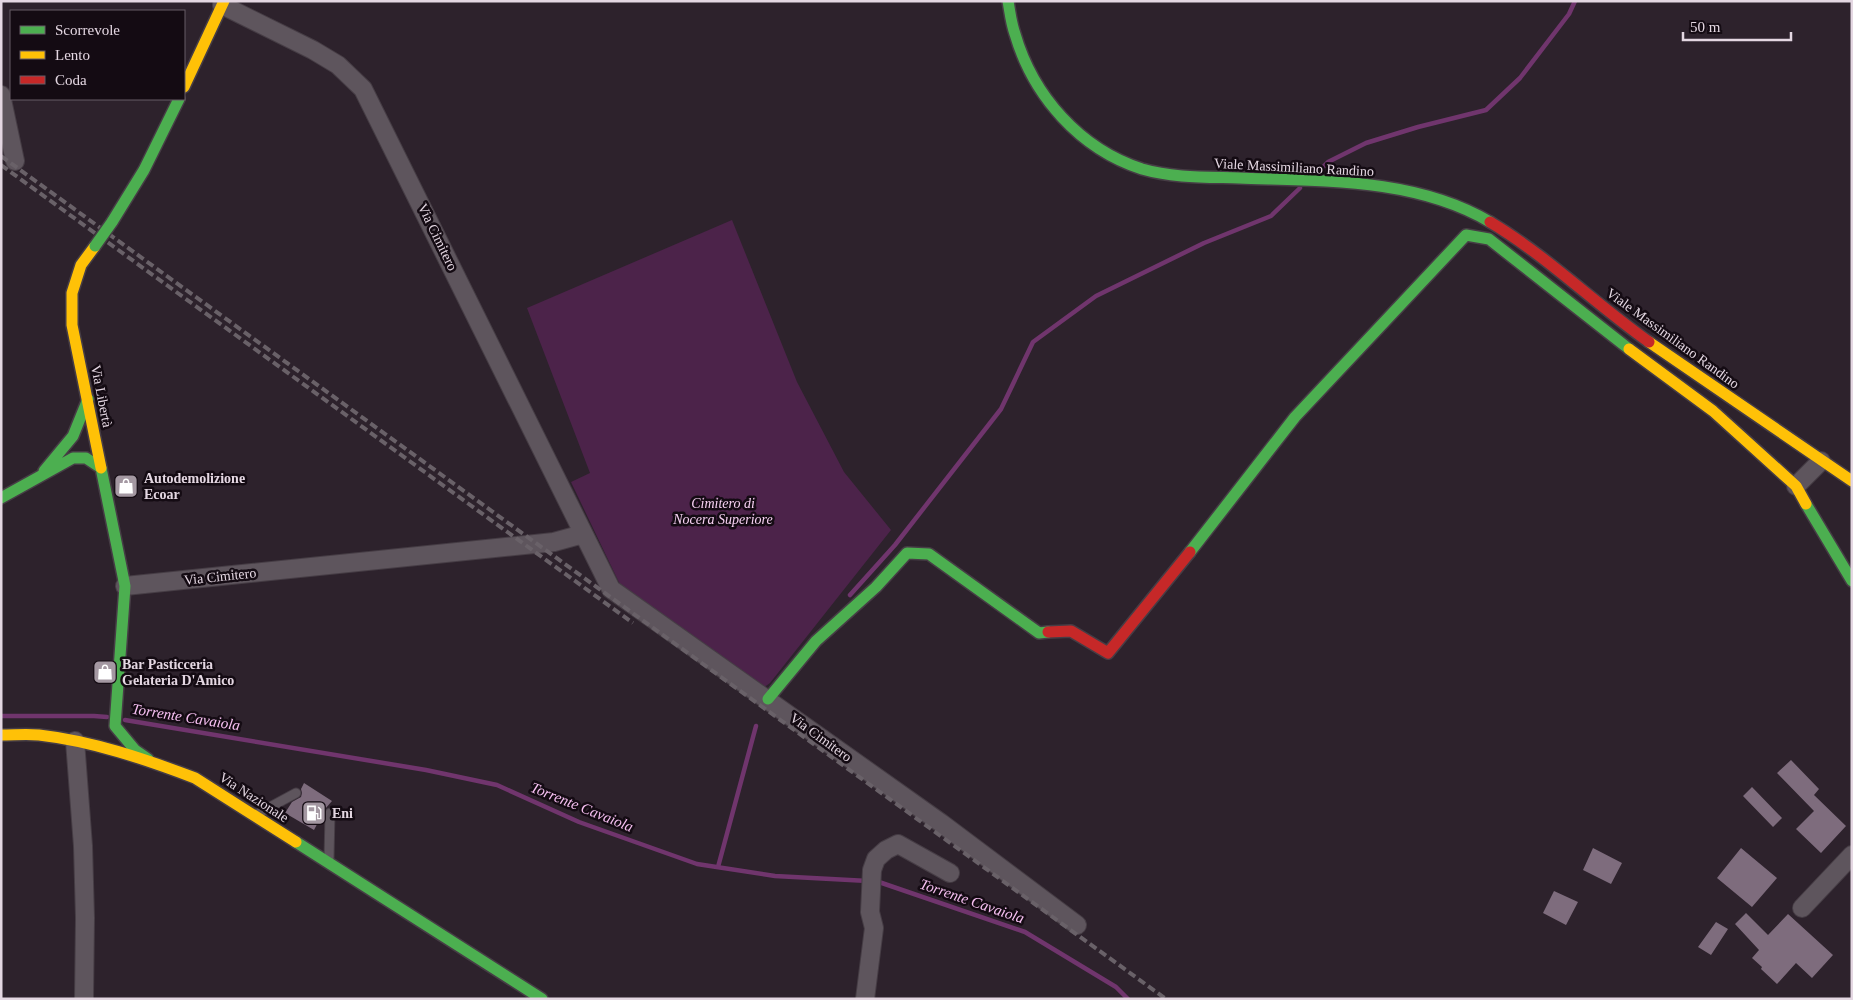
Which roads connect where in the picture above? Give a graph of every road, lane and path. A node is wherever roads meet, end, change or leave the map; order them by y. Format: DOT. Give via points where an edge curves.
graph roads {
  1 [pos="1008,1"];
  2 [pos="223,3"];
  3 [pos="185,85"];
  4 [pos="1,95"];
  5 [pos="179,100"];
  6 [pos="15,160"];
  7 [pos="88,399"];
  8 [pos="1821,461"];
  9 [pos="101,468"];
  10 [pos="38,478"];
  11 [pos="1852,481"];
  12 [pos="1796,486"];
  13 [pos="1,498"];
  14 [pos="583,534"];
  15 [pos="1852,581"];
  16 [pos="124,586"];
  17 [pos="768,698"];
  18 [pos="106,731"];
  19 [pos="1,735"];
  20 [pos="75,742"];
  21 [pos="154,763"];
  22 [pos="296,793"];
  23 [pos="330,813"];
  24 [pos="255,815"];
  25 [pos="1852,855"];
  26 [pos="329,863"];
  27 [pos="950,873"];
  28 [pos="1802,908"];
  29 [pos="1077,925"];
  30 [pos="84,999"];
  31 [pos="542,999"];
  32 [pos="865,999"];
  1 -- 8 [label="street, Viale Massimiliano Randino" via="1016,40 1037,85 1056,112 1076,131 1121,161 1177,176 1341,182 1413,192 1465,209 1522,241 1622,322"];
  2 -- 3 [label="street"];
  2 -- 14 [label="street, Via Cimitero" via="338,64 363,89"];
  4 -- 6 [label="street"];
  5 -- 7 [label="street, Via Libertà, bridge" via="144,170 81,265 72,293 72,325"];
  7 -- 9 [label="street, Via Libertà"];
  7 -- 10 [label="street" via="73,436"];
  8 -- 11 [label="street, Viale Massimiliano Randino"];
  8 -- 12 [label="street"];
  9 -- 10 [label="street" via="87,457 77,456"];
  9 -- 16 [label="street, Via Libertà"];
  10 -- 13 [label="street"];
  12 -- 15 [label="street"];
  12 -- 17 [label="street" via="1713,411 1489,239 1466,235 1295,418 1108,653 1071,631 1039,633 930,554 907,553 876,587 816,641"];
  14 -- 16 [label="street, Via Cimitero" via="554,542"];
  14 -- 17 [label="street, Via Cimitero" via="611,589"];
  16 -- 18 [label="street, Via Libertà" via="118,702"];
  17 -- 29 [label="street, Via Cimitero"];
  18 -- 20 [label="street" via="94,738"];
  18 -- 21 [label="street"];
  19 -- 20 [label="street, Via Nazionale" via="38,735"];
  20 -- 21 [label="street, Via Nazionale"];
  20 -- 30 [label="street" via="83,846"];
  21 -- 24 [label="street, Via Nazionale" via="196,778"];
  22 -- 24 [label="lane"];
  23 -- 26 [label="lane"];
  24 -- 26 [label="street, Via Nazionale"];
  25 -- 28 [label="street"];
  26 -- 31 [label="street, Via Nazionale"];
  27 -- 32 [label="street" via="898,844 876,858 870,878 870,912 874,928"];
}
